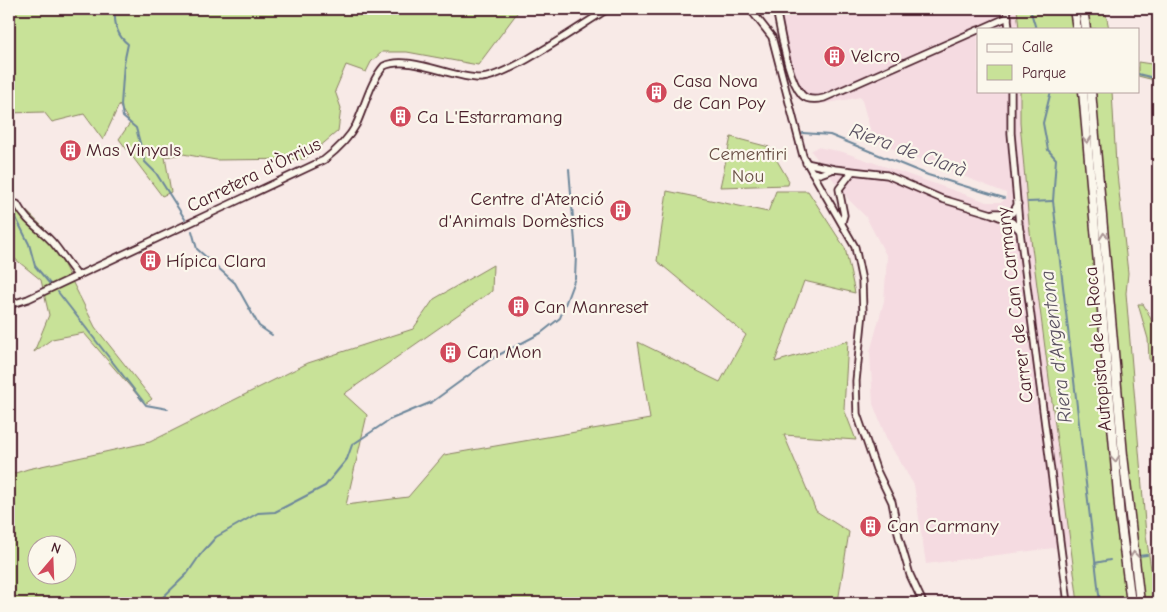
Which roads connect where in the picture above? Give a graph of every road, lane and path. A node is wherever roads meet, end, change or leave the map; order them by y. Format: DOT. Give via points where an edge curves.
graph roads {
  1 [pos="608,9"];
  2 [pos="750,9"];
  3 [pos="776,9"];
  4 [pos="1007,9"];
  5 [pos="1074,9"];
  6 [pos="1083,9"];
  7 [pos="1008,16"];
  8 [pos="981,28"];
  9 [pos="1009,28"];
  10 [pos="1077,28"];
  11 [pos="1086,28"];
  12 [pos="977,30"];
  13 [pos="1011,92"];
  14 [pos="1083,92"];
  15 [pos="1092,92"];
  16 [pos="806,163"];
  17 [pos="834,170"];
  18 [pos="812,172"];
  19 [pos="852,172"];
  20 [pos="1018,203"];
  21 [pos="17,204"];
  22 [pos="992,214"];
  23 [pos="842,222"];
  24 [pos="1020,232"];
  25 [pos="78,276"];
  26 [pos="9,305"];
  27 [pos="923,603"];
  28 [pos="1068,603"];
  29 [pos="1131,603"];
  30 [pos="1140,603"];
  1 -- 25 [label="street, Carretera d'Òrrius" via="497,75 470,77 402,63 384,66 351,134 338,150 324,160"];
  2 -- 16 [label="street" via="772,37"];
  3 -- 12 [label="street" via="795,82 802,96 814,100"];
  4 -- 7 [label="street"];
  5 -- 10 [label="highway"];
  6 -- 11 [label="highway"];
  7 -- 8 [label="street"];
  7 -- 9 [label="street"];
  13 -- 20 [label="street, Carrer de Can Carmany" via="1011,133"];
  14 -- 29 [label="highway, Autopista de la Roca, one-way" via="1120,517"];
  30 -- 15 [label="highway, Autopista de la Roca, one-way" via="1128,508"];
  16 -- 17 [label="street"];
  16 -- 18 [label="street"];
  17 -- 18 [label="street" via="820,174"];
  17 -- 19 [label="street"];
  18 -- 23 [label="street"];
  19 -- 22 [label="street" via="887,175"];
  19 -- 23 [label="street" via="839,189 844,215"];
  20 -- 22 [label="street" via="1012,213"];
  20 -- 24 [label="street, Carrer de Can Carmany"];
  21 -- 25 [label="street" via="25,219 50,240"];
  22 -- 24 [label="street" via="1012,222"];
  23 -- 27 [label="street" via="855,246 862,281 857,414 876,469 892,502 910,575"];
  24 -- 28 [label="street, Carrer de Can Carmany"];
  25 -- 26 [label="street, Carretera d'Òrrius" via="28,300"];
}
